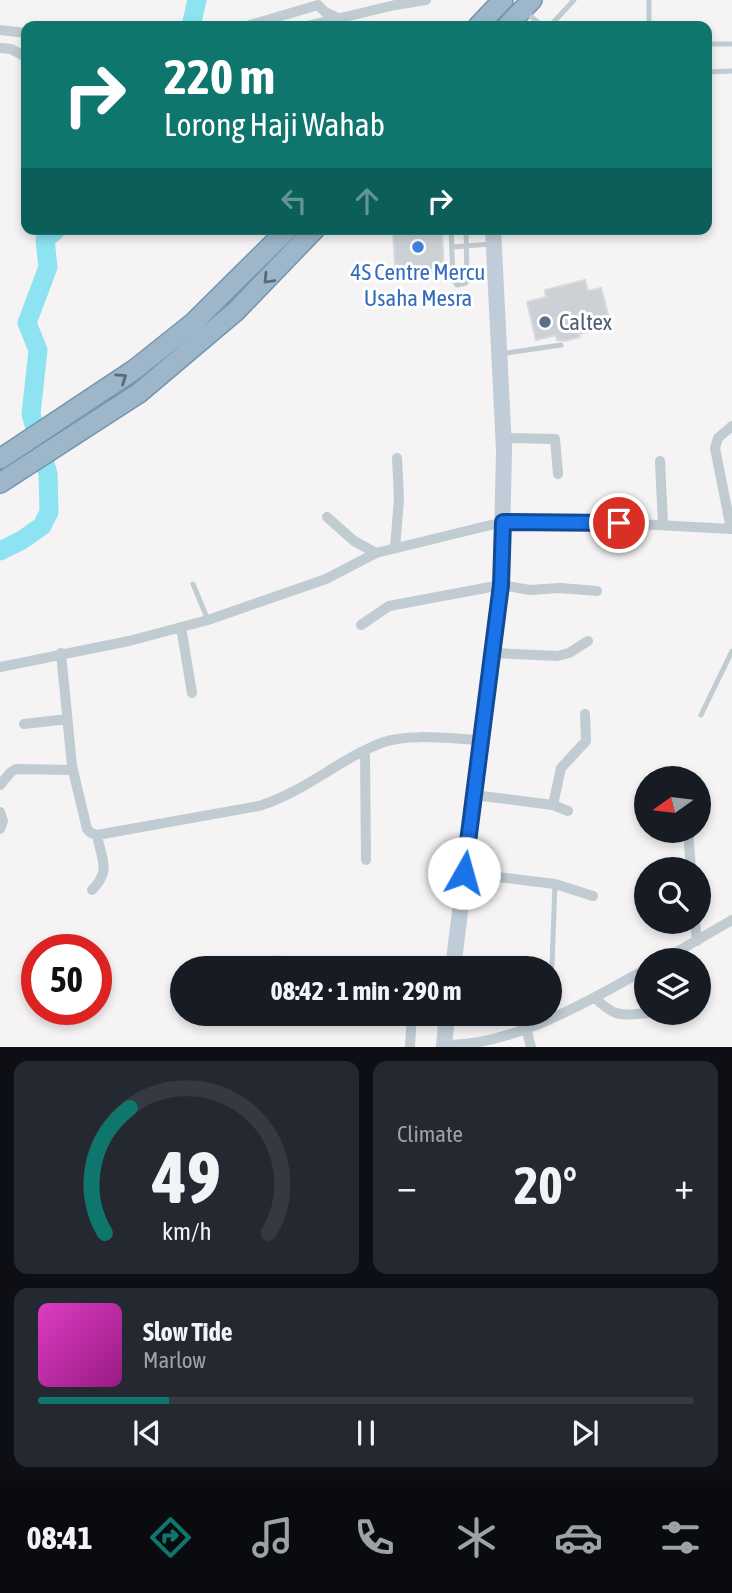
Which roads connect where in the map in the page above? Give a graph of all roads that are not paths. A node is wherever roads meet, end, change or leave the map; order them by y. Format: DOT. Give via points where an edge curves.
graph roads {
  1 [pos="426,0"];
  2 [pos="503,0"];
  3 [pos="574,0"];
  4 [pos="649,0"];
  5 [pos="394,2"];
  6 [pos="316,3"];
  7 [pos="528,5"];
  8 [pos="338,18"];
  9 [pos="262,21"];
  10 [pos="326,21"];
  11 [pos="485,21"];
  12 [pos="512,21"];
  13 [pos="539,21"];
  14 [pos="555,21"];
  15 [pos="649,21"];
  16 [pos="0,30"];
  17 [pos="21,32"];
  18 [pos="712,44"];
  19 [pos="732,44"];
  20 [pos="0,48"];
  21 [pos="21,54"];
  22 [pos="732,71"];
  23 [pos="712,72"];
  24 [pos="282,235"];
  25 [pos="309,235"];
  26 [pos="451,235"];
  27 [pos="466,235"];
  28 [pos="494,237"];
  29 [pos="466,246"];
  30 [pos="452,247"];
  31 [pos="561,345"];
  32 [pos="500,354"];
  33 [pos="732,426"];
  34 [pos="503,438"];
  35 [pos="397,457"];
  36 [pos="0,459"];
  37 [pos="660,461"];
  38 [pos="558,474"];
  39 [pos="0,483"];
  40 [pos="327,517"];
  41 [pos="503,522"];
  42 [pos="663,525"];
  43 [pos="732,530"];
  44 [pos="395,548"];
  45 [pos="376,554"];
  46 [pos="193,584"];
  47 [pos="501,585"];
  48 [pos="597,591"];
  49 [pos="208,620"];
  50 [pos="361,625"];
  51 [pos="181,627"];
  52 [pos="589,641"];
  53 [pos="732,651"];
  54 [pos="61,653"];
  55 [pos="492,653"];
  56 [pos="0,667"];
  57 [pos="192,693"];
  58 [pos="585,715"];
  59 [pos="701,715"];
  60 [pos="67,719"];
  61 [pos="24,724"];
  62 [pos="481,740"];
  63 [pos="365,752"];
  64 [pos="73,770"];
  65 [pos="0,785"];
  66 [pos="474,795"];
  67 [pos="553,805"];
  68 [pos="568,811"];
  69 [pos="0,813"];
  70 [pos="0,829"];
  71 [pos="97,835"];
  72 [pos="366,860"];
  73 [pos="464,873"];
  74 [pos="555,884"];
  75 [pos="92,890"];
  76 [pos="593,896"];
  77 [pos="732,920"];
  78 [pos="696,934"];
  79 [pos="696,941"];
  80 [pos="684,948"];
  81 [pos="454,956"];
  82 [pos="552,956"];
  83 [pos="634,976"];
  84 [pos="596,998"];
  85 [pos="562,1013"];
  86 [pos="634,1014"];
  87 [pos="411,1026"];
  88 [pos="446,1026"];
  89 [pos="531,1026"];
  90 [pos="526,1028"];
  91 [pos="493,1043"];
  92 [pos="444,1046"];
  93 [pos="410,1047"];
  94 [pos="531,1047"];
  1 -- 5 [label="street"];
  2 -- 11 [label="highway"];
  3 -- 14 [label="lane"];
  4 -- 15 [label="lane"];
  5 -- 8 [label="street"];
  6 -- 8 [label="street"];
  6 -- 9 [label="street"];
  7 -- 12 [label="highway"];
  7 -- 13 [label="lane"];
  8 -- 10 [label="street"];
  16 -- 17 [label="street"];
  18 -- 19 [label="lane"];
  20 -- 21 [label="street"];
  22 -- 23 [label="lane"];
  36 -- 24 [label="highway, one-way" via="134,370 192,323"];
  25 -- 39 [label="highway, one-way" via="236,311 139,393"];
  26 -- 30 [label="lane"];
  27 -- 29 [label="lane"];
  28 -- 29 [label="lane"];
  28 -- 32 [label="main road"];
  29 -- 30 [label="lane"];
  29 -- 30 [label="lane" via="467,279 457,285"];
  31 -- 32 [label="lane"];
  32 -- 34 [label="main road"];
  33 -- 43 [label="street" via="718,438 715,448"];
  34 -- 38 [label="street" via="555,439"];
  34 -- 41 [label="main road"];
  35 -- 44 [label="street"];
  37 -- 42 [label="street"];
  40 -- 45 [label="street"];
  41 -- 42 [label="street"];
  41 -- 44 [label="street"];
  41 -- 47 [label="main road"];
  42 -- 43 [label="street"];
  44 -- 45 [label="street"];
  45 -- 49 [label="street" via="326,579"];
  46 -- 49 [label="lane"];
  47 -- 48 [label="street"];
  47 -- 50 [label="street" via="389,607"];
  47 -- 55 [label="main road"];
  49 -- 51 [label="street"];
  51 -- 54 [label="street"];
  51 -- 57 [label="street"];
  52 -- 55 [label="street" via="557,656"];
  53 -- 59 [label="lane"];
  54 -- 56 [label="street"];
  54 -- 60 [label="street"];
  55 -- 62 [label="main road"];
  58 -- 67 [label="street" via="586,741 561,768"];
  60 -- 61 [label="street"];
  60 -- 64 [label="street"];
  62 -- 63 [label="street" via="404,738"];
  62 -- 66 [label="main road"];
  63 -- 71 [label="street" via="269,803"];
  63 -- 72 [label="street"];
  64 -- 65 [label="street" via="16,769"];
  64 -- 71 [label="street" via="87,829"];
  66 -- 67 [label="street"];
  66 -- 73 [label="main road"];
  67 -- 68 [label="street"];
  69 -- 70 [label="street"];
  71 -- 75 [label="street" via="104,871"];
  73 -- 74 [label="street"];
  73 -- 81 [label="main road"];
  74 -- 76 [label="street"];
  74 -- 82 [label="lane"];
  77 -- 79 [label="street"];
  78 -- 79 [label="street"];
  79 -- 80 [label="street"];
  83 -- 84 [label="street"];
  84 -- 85 [label="street"];
  84 -- 86 [label="street" via="617,1015"];
  87 -- 93 [label="street"];
  88 -- 92 [label="main road"];
  89 -- 90 [label="street"];
  90 -- 91 [label="street"];
  90 -- 94 [label="street"];
  91 -- 92 [label="street"];
}
